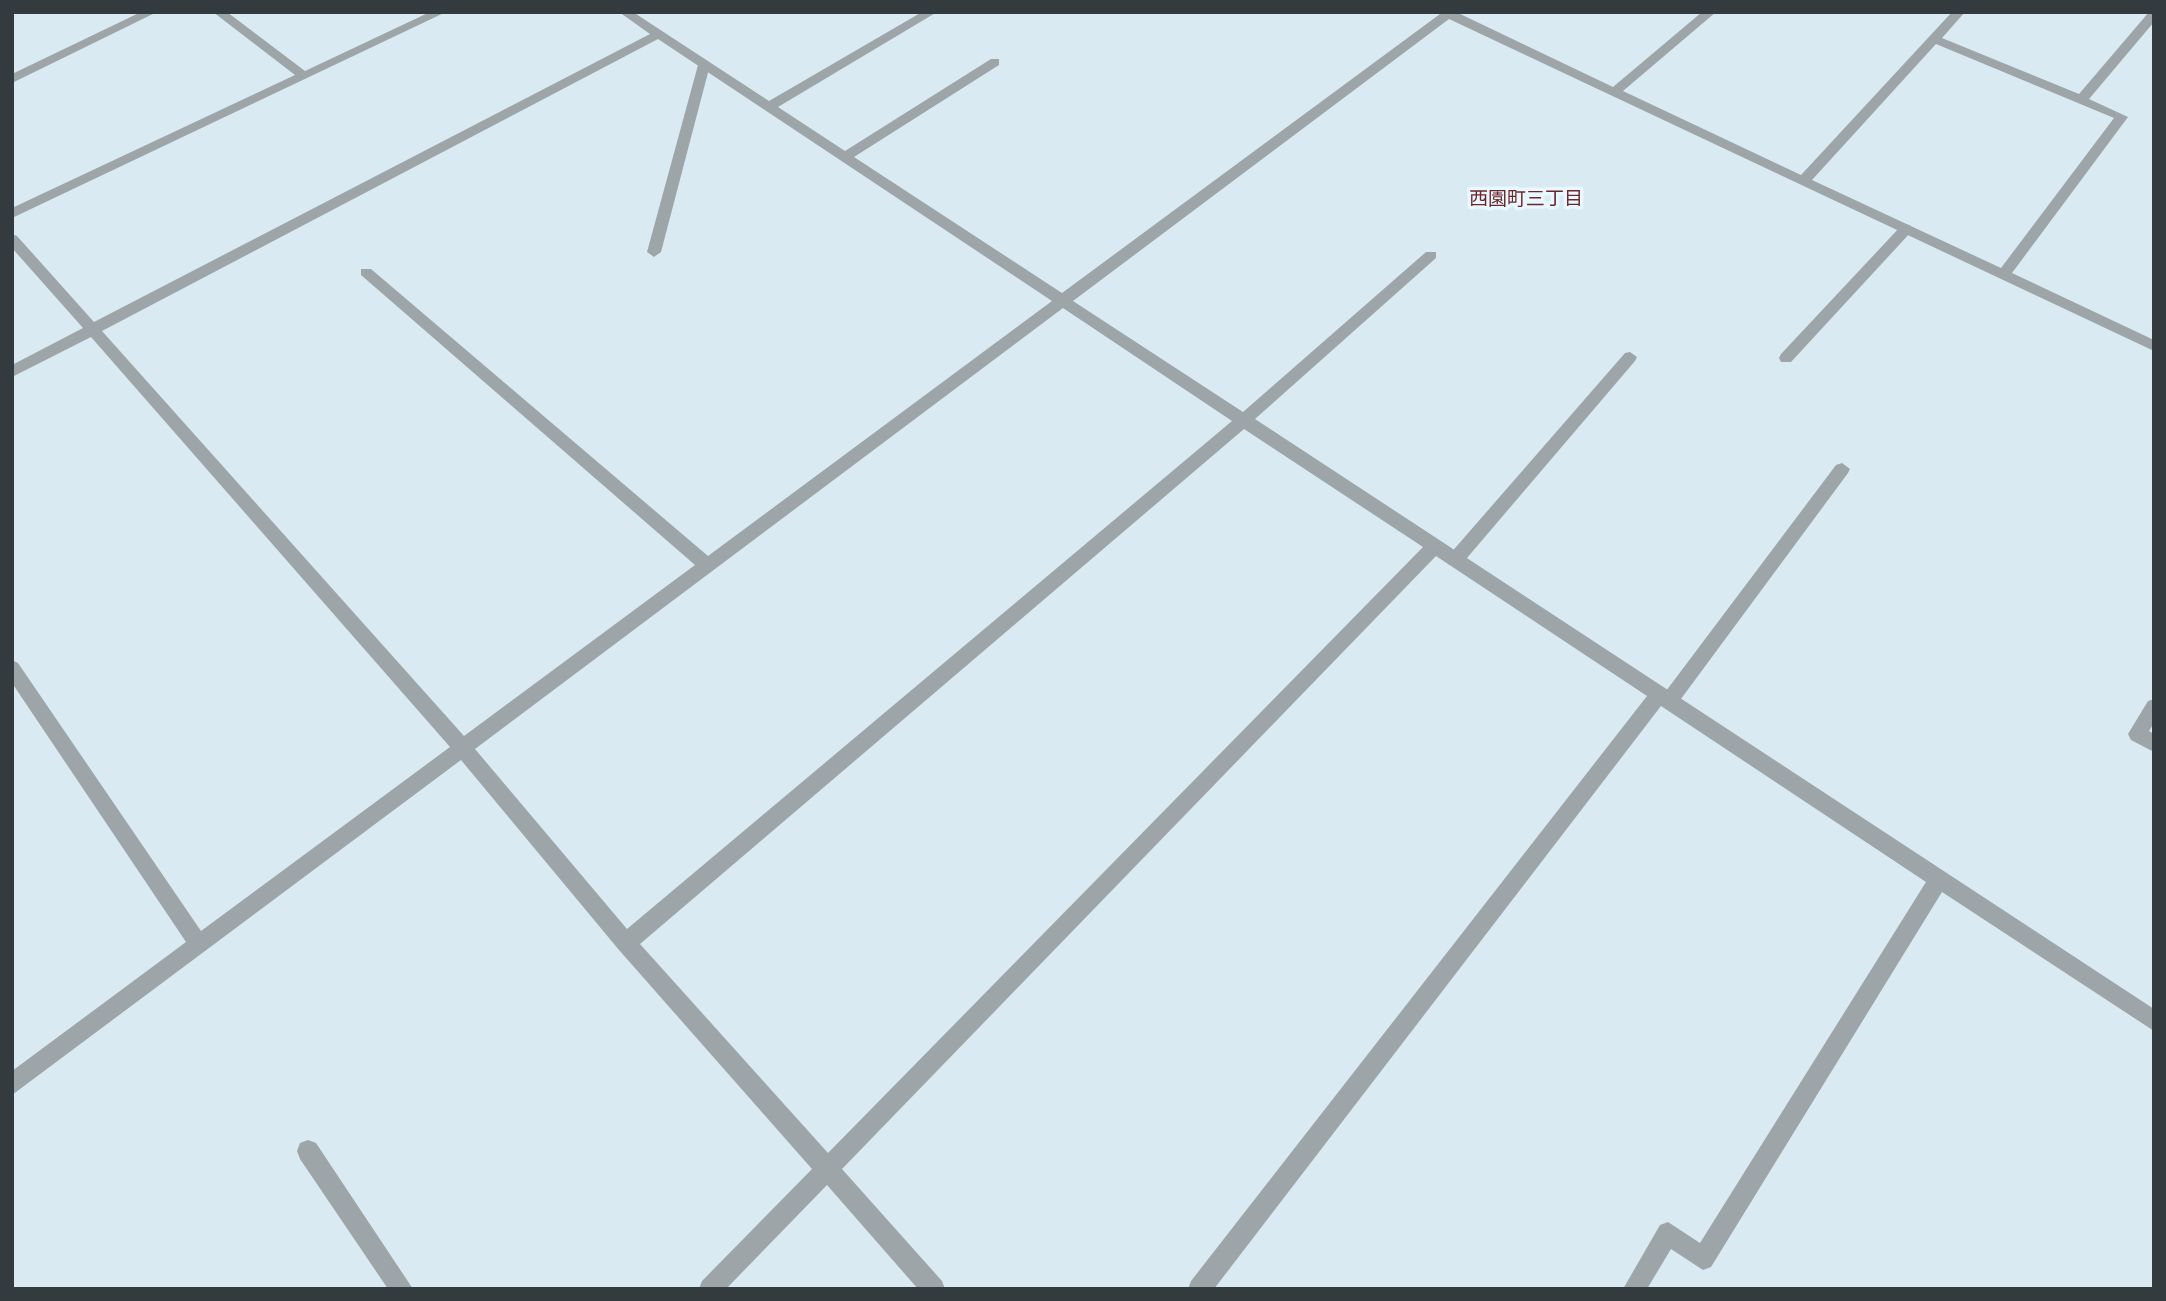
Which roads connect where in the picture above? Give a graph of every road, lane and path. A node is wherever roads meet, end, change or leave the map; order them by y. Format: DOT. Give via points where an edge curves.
graph roads {
  1 [pos="152,12"];
  2 [pos="219,12"];
  3 [pos="440,12"];
  4 [pos="625,12"];
  5 [pos="931,12"];
  6 [pos="1710,12"];
  7 [pos="1959,12"];
  8 [pos="1447,13"];
  9 [pos="2154,14"];
  10 [pos="652,24"];
  11 [pos="1934,39"];
  12 [pos="995,62"];
  13 [pos="704,65"];
  14 [pos="304,76"];
  15 [pos="12,79"];
  16 [pos="1614,92"];
  17 [pos="2081,100"];
  18 [pos="768,107"];
  19 [pos="844,157"];
  20 [pos="1803,181"];
  21 [pos="12,214"];
  22 [pos="1906,229"];
  23 [pos="12,239"];
  24 [pos="654,252"];
  25 [pos="1431,255"];
  26 [pos="366,272"];
  27 [pos="2003,275"];
  28 [pos="1062,301"];
  29 [pos="92,330"];
  30 [pos="2154,346"];
  31 [pos="1630,356"];
  32 [pos="1786,358"];
  33 [pos="12,372"];
  34 [pos="1244,421"];
  35 [pos="1842,469"];
  36 [pos="1434,547"];
  37 [pos="1455,560"];
  38 [pos="708,566"];
  39 [pos="12,668"];
  40 [pos="1664,698"];
  41 [pos="2154,707"];
  42 [pos="2154,744"];
  43 [pos="463,748"];
  44 [pos="1939,879"];
  45 [pos="626,943"];
  46 [pos="199,945"];
  47 [pos="2154,1021"];
  48 [pos="12,1084"];
  49 [pos="308,1152"];
  50 [pos="827,1171"];
  51 [pos="402,1289"];
  52 [pos="710,1289"];
  53 [pos="934,1289"];
  54 [pos="1199,1289"];
  55 [pos="1634,1289"];
  1 -- 15 [label="street"];
  2 -- 14 [label="street"];
  3 -- 14 [label="street"];
  4 -- 10 [label="street"];
  5 -- 18 [label="street"];
  6 -- 16 [label="street"];
  7 -- 11 [label="street"];
  8 -- 16 [label="street"];
  8 -- 28 [label="street"];
  9 -- 17 [label="street"];
  10 -- 13 [label="street"];
  10 -- 29 [label="street"];
  11 -- 17 [label="street"];
  11 -- 20 [label="street"];
  12 -- 19 [label="street"];
  13 -- 18 [label="street"];
  13 -- 24 [label="street"];
  14 -- 21 [label="street"];
  16 -- 20 [label="street"];
  17 -- 27 [label="street" via="2122,117"];
  18 -- 19 [label="street"];
  19 -- 28 [label="street"];
  20 -- 22 [label="street"];
  22 -- 27 [label="street"];
  22 -- 32 [label="street"];
  23 -- 29 [label="street"];
  25 -- 34 [label="street"];
  26 -- 38 [label="street"];
  27 -- 30 [label="street"];
  28 -- 34 [label="street"];
  28 -- 38 [label="street"];
  29 -- 33 [label="street"];
  29 -- 43 [label="street"];
  31 -- 37 [label="street"];
  34 -- 36 [label="street"];
  34 -- 45 [label="street"];
  35 -- 40 [label="street"];
  36 -- 37 [label="street"];
  36 -- 50 [label="street"];
  37 -- 40 [label="street"];
  38 -- 43 [label="street"];
  39 -- 46 [label="street"];
  40 -- 44 [label="street"];
  40 -- 54 [label="street"];
  41 -- 42 [label="street" via="2137,734"];
  43 -- 45 [label="street"];
  43 -- 46 [label="street"];
  44 -- 47 [label="street"];
  44 -- 55 [label="street" via="1703,1259 1668,1233"];
  45 -- 50 [label="street"];
  46 -- 48 [label="street"];
  49 -- 51 [label="street"];
  50 -- 52 [label="street"];
  50 -- 53 [label="street"];
}
